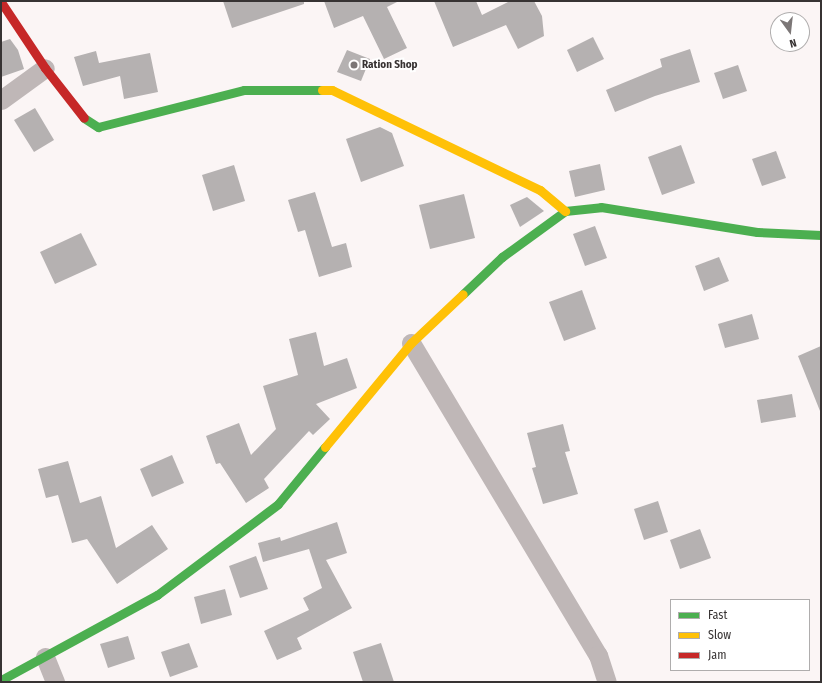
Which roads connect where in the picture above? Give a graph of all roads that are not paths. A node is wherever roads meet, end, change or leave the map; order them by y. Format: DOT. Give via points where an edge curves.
graph roads {
  1 [pos="1,2"];
  2 [pos="45,68"];
  3 [pos="1,100"];
  4 [pos="565,211"];
  5 [pos="821,235"];
  6 [pos="411,343"];
  7 [pos="45,657"];
  8 [pos="1,680"];
  9 [pos="55,682"];
  10 [pos="607,682"];
  1 -- 2 [label="main road"];
  2 -- 3 [label="street"];
  2 -- 4 [label="main road" via="84,118 98,127 244,90 332,90 540,190"];
  4 -- 5 [label="main road" via="601,207 757,232"];
  4 -- 6 [label="main road" via="502,257"];
  6 -- 7 [label="main road" via="278,504 157,595"];
  6 -- 10 [label="street" via="598,655"];
  7 -- 8 [label="main road"];
  7 -- 9 [label="street"];
}
